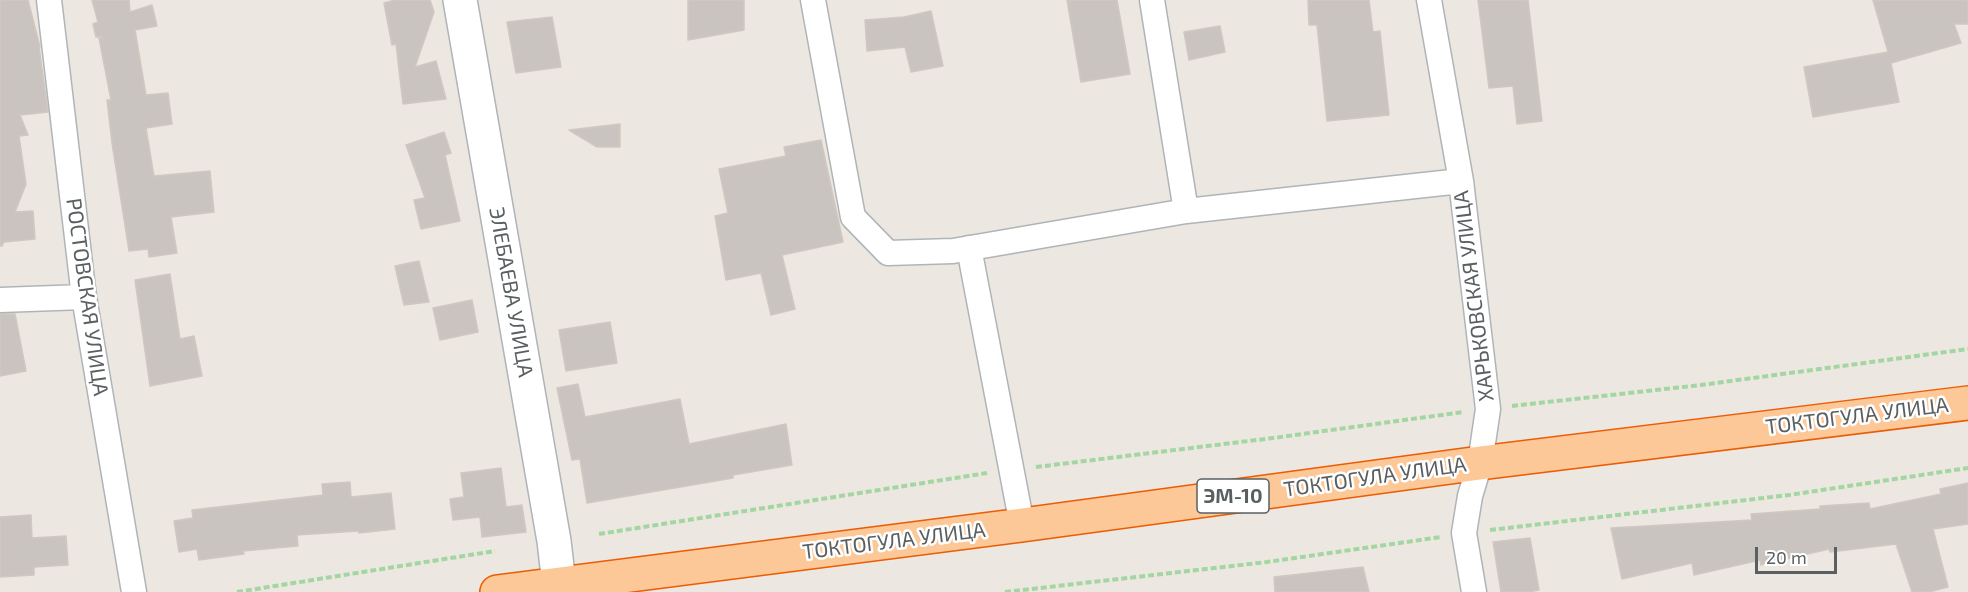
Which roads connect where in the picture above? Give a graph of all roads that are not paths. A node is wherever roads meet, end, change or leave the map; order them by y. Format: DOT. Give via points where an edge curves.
graph roads {
  1 [pos="49,0"];
  2 [pos="460,0"];
  3 [pos="813,0"];
  4 [pos="1152,0"];
  5 [pos="1429,0"];
  6 [pos="1461,180"];
  7 [pos="1186,211"];
  8 [pos="969,248"];
  9 [pos="84,297"];
  10 [pos="0,300"];
  11 [pos="1968,403"];
  12 [pos="1480,463"];
  13 [pos="1022,525"];
  14 [pos="559,584"];
  15 [pos="134,592"];
  16 [pos="497,592"];
  17 [pos="1474,592"];
  1 -- 9 [label="street, РОСТОВСКАЯ УЛИЦА"];
  2 -- 14 [label="main road, ЭЛЕБАЕВА УЛИЦА"];
  3 -- 8 [label="street" via="854,217 888,253"];
  4 -- 7 [label="street"];
  5 -- 6 [label="street, ХАРЬКОВСКАЯ УЛИЦА"];
  6 -- 7 [label="street"];
  6 -- 12 [label="street, ХАРЬКОВСКАЯ УЛИЦА" via="1488,409"];
  7 -- 8 [label="street"];
  8 -- 13 [label="street"];
  9 -- 10 [label="street"];
  9 -- 15 [label="street, РОСТОВСКАЯ УЛИЦА"];
  11 -- 12 [label="highway, ТОКТОГУЛА УЛИЦА / ЭМ-10"];
  12 -- 13 [label="highway, ТОКТОГУЛА УЛИЦА / ЭМ-10"];
  12 -- 17 [label="street, ХАРЬКОВСКАЯ УЛИЦА" via="1464,533"];
  13 -- 14 [label="highway, ТОКТОГУЛА УЛИЦА / ЭМ-10"];
  14 -- 16 [label="highway, ТОКТОГУЛА УЛИЦА / ЭМ-10"];
}
